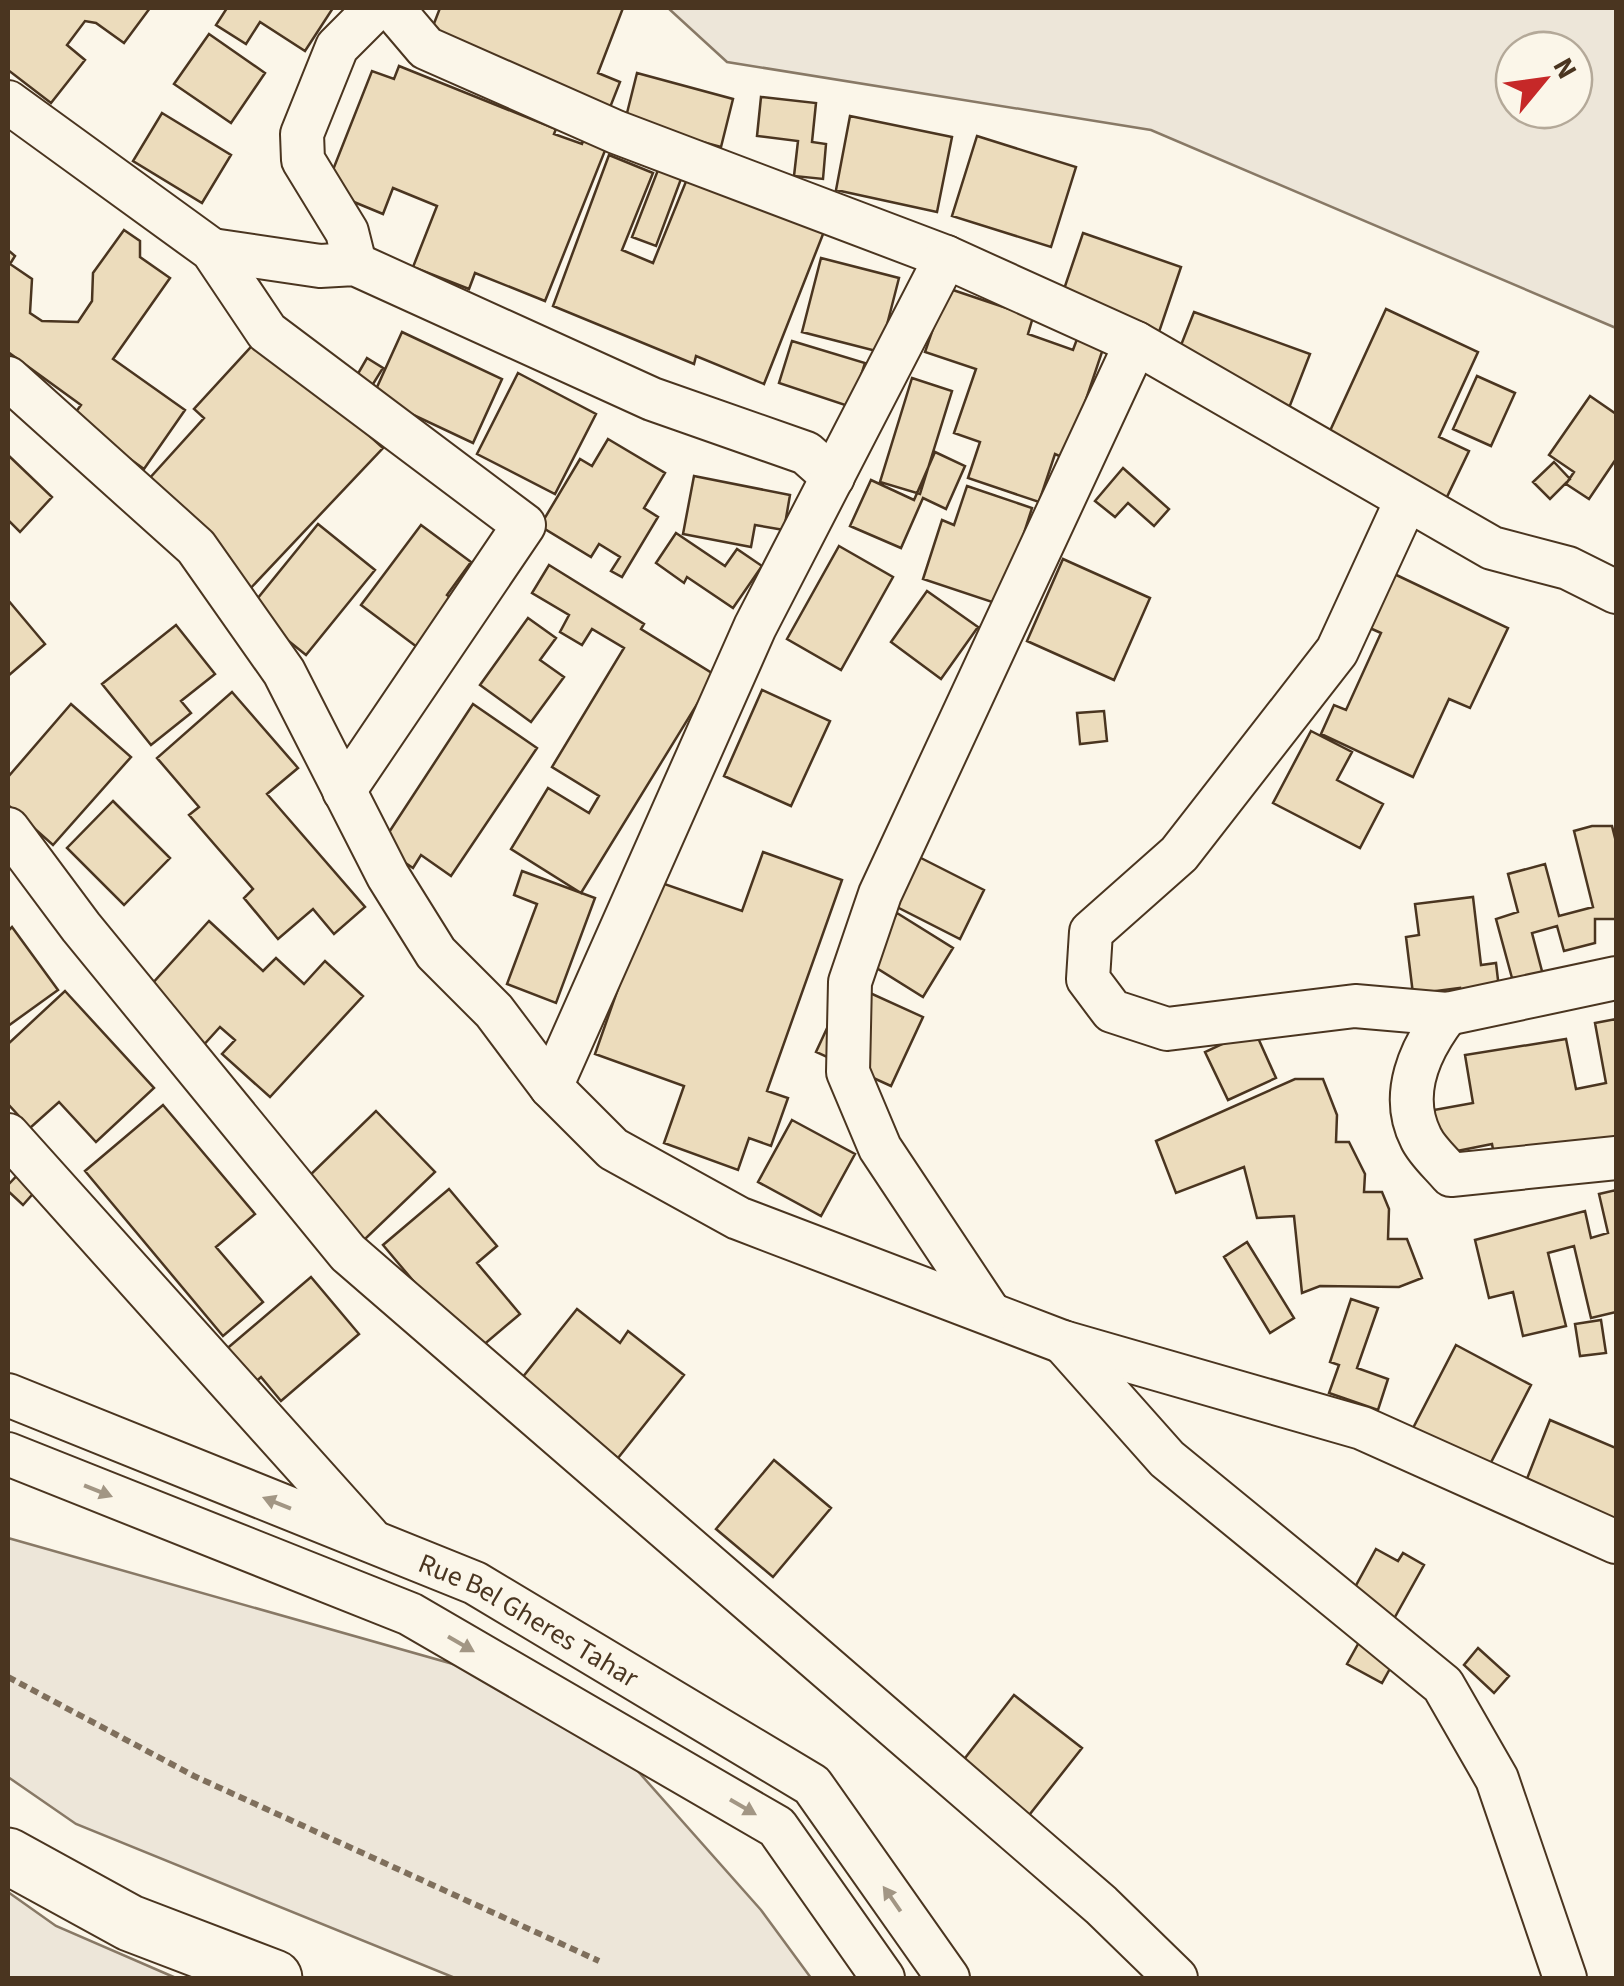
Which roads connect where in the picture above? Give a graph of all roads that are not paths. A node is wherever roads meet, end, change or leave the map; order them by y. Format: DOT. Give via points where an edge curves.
graph roads {
  1 [pos="376,8"];
  2 [pos="392,8"];
  3 [pos="8,102"];
  4 [pos="212,250"];
  5 [pos="946,257"];
  6 [pos="354,264"];
  7 [pos="1136,343"];
  8 [pos="8,378"];
  9 [pos="833,477"];
  10 [pos="1406,501"];
  11 [pos="1616,592"];
  12 [pos="344,792"];
  13 [pos="8,829"];
  14 [pos="1616,978"];
  15 [pos="1437,1027"];
  16 [pos="552,1087"];
  17 [pos="8,1134"];
  18 [pos="1616,1158"];
  19 [pos="989,1312"];
  20 [pos="1063,1342"];
  21 [pos="8,1395"];
  22 [pos="8,1454"];
  23 [pos="374,1542"];
  24 [pos="1616,1542"];
  25 [pos="410,1614"];
  26 [pos="8,1856"];
  27 [pos="274,1978"];
  28 [pos="883,1978"];
  29 [pos="948,1978"];
  30 [pos="1176,1978"];
  31 [pos="1565,1978"];
  1 -- 6 [label="street" via="338,47 302,134 303,160 347,232"];
  2 -- 5 [label="street" via="426,48 616,132"];
  3 -- 4 [label="street"];
  4 -- 6 [label="street" via="320,266"];
  4 -- 12 [label="street" via="266,332 524,525"];
  5 -- 7 [label="street"];
  5 -- 9 [label="street"];
  6 -- 9 [label="street" via="652,400 806,453"];
  7 -- 10 [label="street"];
  7 -- 19 [label="street" via="880,894 850,982 848,1072 880,1148"];
  8 -- 12 [label="street" via="196,547 284,672"];
  9 -- 16 [label="street" via="755,626"];
  10 -- 11 [label="street" via="1492,548 1568,568"];
  10 -- 15 [label="street" via="1337,651 1179,854 1091,932 1088,979 1112,1012 1167,1029 1355,1006"];
  12 -- 16 [label="street" via="436,952 494,1011"];
  13 -- 30 [label="street" via="348,1253 1058,1868"];
  14 -- 15 [label="street"];
  15 -- 18 [label="street" via="1410,1099 1421,1139 1451,1175"];
  16 -- 19 [label="street" via="612,1149 738,1218"];
  17 -- 23 [label="street"];
  19 -- 20 [label="street"];
  20 -- 24 [label="street" via="1362,1428"];
  20 -- 31 [label="street" via="1167,1459 1443,1685 1497,1779"];
  23 -- 21 [label="street, Rue Bel Gheres Tahar, one-way"];
  22 -- 25 [label="street, Rue Bel Gheres Tahar, one-way"];
  23 -- 25 [label="street"];
  29 -- 23 [label="street, Rue Bel Gheres Tahar, one-way" via="812,1785 475,1583"];
  25 -- 28 [label="street, Rue Bel Gheres Tahar, one-way" via="776,1827"];
  26 -- 27 [label="main road" via="130,1923"];
}
